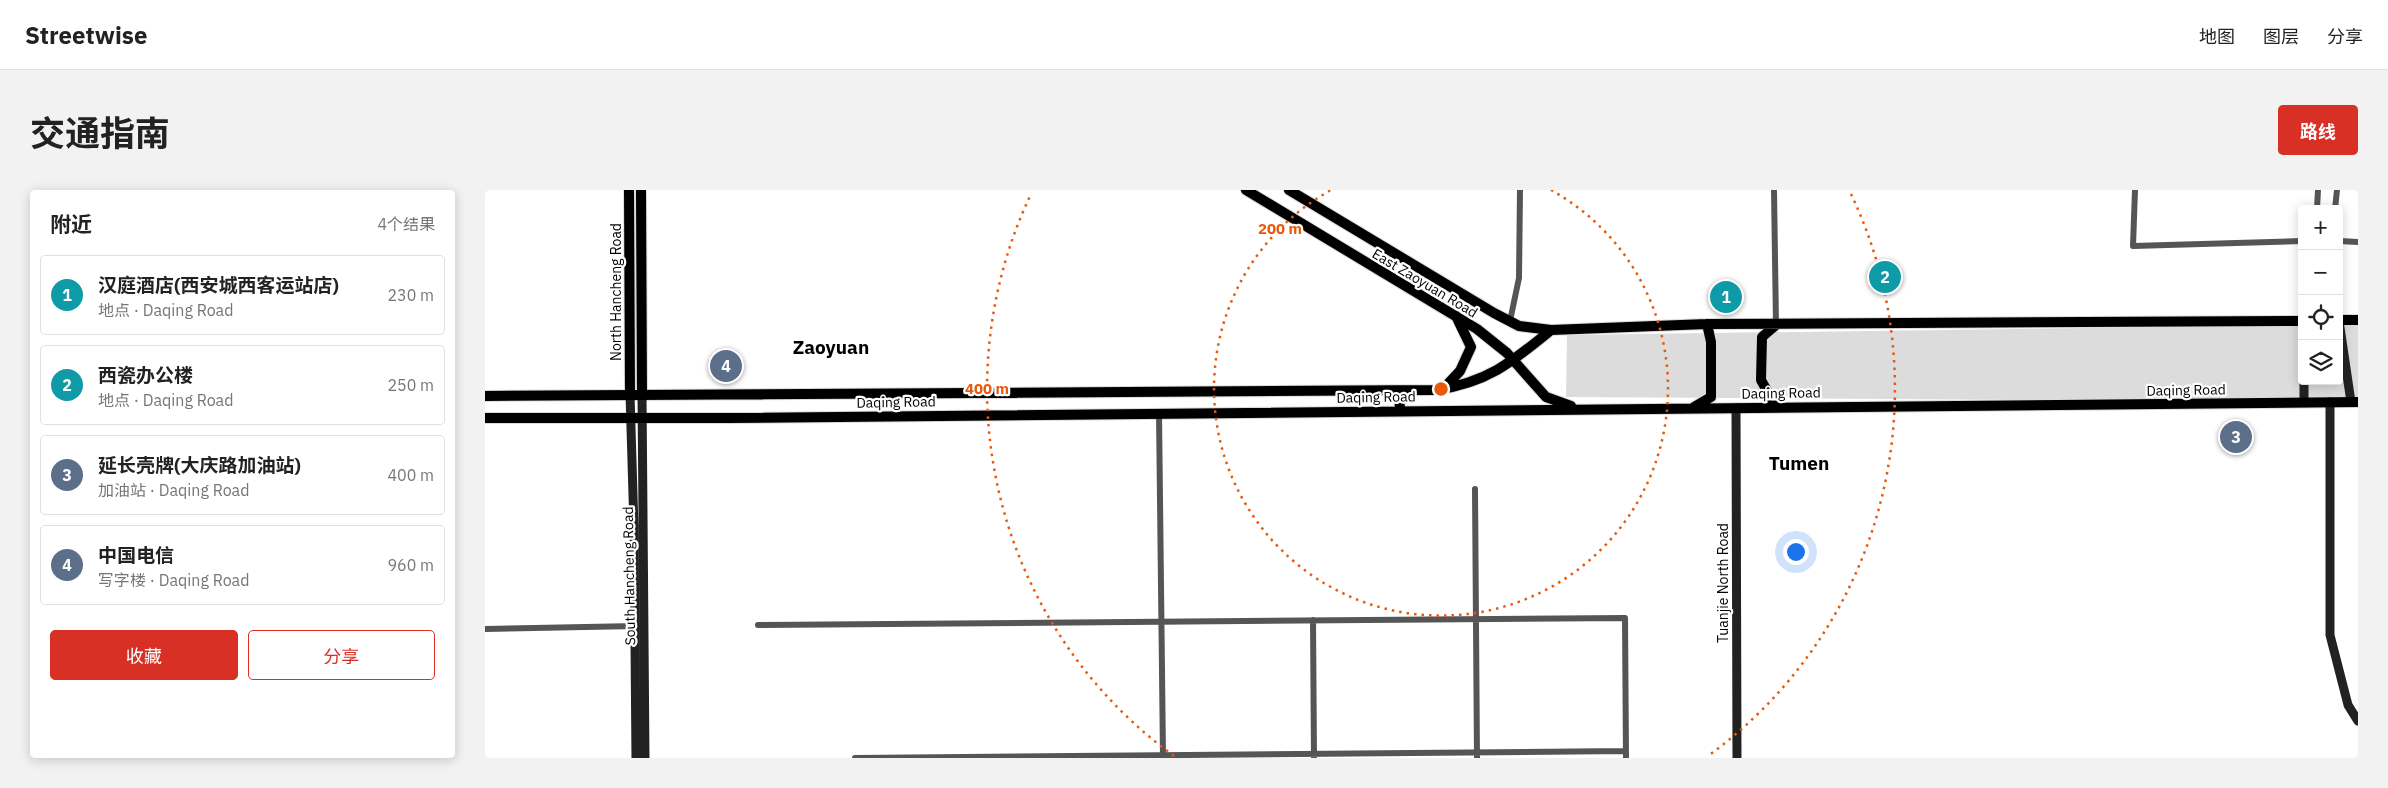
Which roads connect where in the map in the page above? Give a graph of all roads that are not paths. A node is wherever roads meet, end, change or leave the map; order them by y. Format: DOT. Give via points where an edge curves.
graph roads {
  1 [pos="629,190"];
  2 [pos="641,190"];
  3 [pos="1247,190"];
  4 [pos="1289,190"];
  5 [pos="1521,190"];
  6 [pos="1774,190"];
  7 [pos="2135,190"];
  8 [pos="2317,190"];
  9 [pos="2337,190"];
  10 [pos="2317,205"];
  11 [pos="2335,205"];
  12 [pos="2298,241"];
  13 [pos="2343,242"];
  14 [pos="2358,242"];
  15 [pos="1455,316"];
  16 [pos="2343,320"];
  17 [pos="2358,320"];
  18 [pos="1510,321"];
  19 [pos="2298,321"];
  20 [pos="1707,324"];
  21 [pos="1776,325"];
  22 [pos="1551,330"];
  23 [pos="2343,340"];
  24 [pos="1513,361"];
  25 [pos="2304,385"];
  26 [pos="1443,389"];
  27 [pos="1399,390"];
  28 [pos="630,394"];
  29 [pos="642,394"];
  30 [pos="485,396"];
  31 [pos="2304,402"];
  32 [pos="2330,402"];
  33 [pos="2354,402"];
  34 [pos="1776,407"];
  35 [pos="1693,408"];
  36 [pos="1736,408"];
  37 [pos="1579,409"];
  38 [pos="1400,411"];
  39 [pos="1159,413"];
  40 [pos="485,418"];
  41 [pos="637,418"];
  42 [pos="1475,489"];
  43 [pos="1477,619"];
  44 [pos="1313,620"];
  45 [pos="1162,621"];
  46 [pos="758,625"];
  47 [pos="639,626"];
  48 [pos="485,629"];
  49 [pos="2358,721"];
  50 [pos="1625,750"];
  51 [pos="1477,755"];
  52 [pos="1163,756"];
  53 [pos="1314,756"];
  54 [pos="636,758"];
  55 [pos="645,758"];
  56 [pos="855,758"];
  57 [pos="1625,758"];
  58 [pos="1737,758"];
  1 -- 28 [label="main road, North Hancheng Road"];
  2 -- 29 [label="main road, North Hancheng Road"];
  3 -- 15 [label="main road, East Zaoyuan Road"];
  4 -- 18 [label="main road, East Zaoyuan Road"];
  5 -- 18 [label="street" via="1519,278"];
  6 -- 21 [label="street"];
  7 -- 12 [label="street" via="2133,246"];
  8 -- 10 [label="street"];
  9 -- 11 [label="street"];
  13 -- 14 [label="street"];
  15 -- 24 [label="main road, East Zaoyuan Road" via="1477,329"];
  15 -- 26 [label="main road" via="1471,347 1460,371"];
  16 -- 17 [label="main road"];
  18 -- 22 [label="main road, East Zaoyuan Road" via="1519,326"];
  19 -- 21 [label="main road"];
  20 -- 21 [label="main road"];
  20 -- 22 [label="main road"];
  20 -- 35 [label="main road" via="1711,342 1711,397"];
  21 -- 34 [label="main road" via="1762,337 1761,380"];
  22 -- 24 [label="main road, Daqing Road"];
  23 -- 33 [label="main road"];
  24 -- 26 [label="main road, Daqing Road" via="1486,376"];
  24 -- 37 [label="main road, East Zaoyuan Road" via="1546,397"];
  25 -- 31 [label="main road"];
  26 -- 27 [label="main road, Daqing Road"];
  27 -- 29 [label="main road, Daqing Road"];
  27 -- 38 [label="main road"];
  28 -- 29 [label="main road, Daqing Road"];
  28 -- 30 [label="main road, Daqing Road"];
  28 -- 41 [label="main road, South Hancheng Road"];
  29 -- 41 [label="main road, South Hancheng Road"];
  31 -- 32 [label="main road, Daqing Road"];
  31 -- 34 [label="main road, Daqing Road"];
  32 -- 33 [label="main road, Daqing Road"];
  32 -- 49 [label="main road" via="2329,635 2348,705"];
  34 -- 36 [label="main road, Daqing Road"];
  35 -- 36 [label="main road, Daqing Road"];
  35 -- 37 [label="main road, Daqing Road"];
  36 -- 58 [label="main road, Tuanjie North Road"];
  37 -- 38 [label="main road, Daqing Road"];
  38 -- 39 [label="main road, Daqing Road"];
  39 -- 41 [label="main road, Daqing Road"];
  39 -- 45 [label="street"];
  40 -- 41 [label="main road, Daqing Road"];
  41 -- 47 [label="main road, South Hancheng Road"];
  42 -- 43 [label="street"];
  43 -- 44 [label="street"];
  43 -- 50 [label="street" via="1625,618"];
  43 -- 51 [label="street"];
  44 -- 45 [label="street"];
  44 -- 53 [label="street"];
  45 -- 46 [label="street"];
  45 -- 52 [label="street"];
  47 -- 48 [label="street"];
  47 -- 54 [label="main road, South Hancheng Road"];
  47 -- 55 [label="main road, South Hancheng Road"];
  50 -- 51 [label="street"];
  50 -- 57 [label="street"];
  51 -- 53 [label="street"];
  52 -- 53 [label="street"];
  52 -- 56 [label="street"];
}
